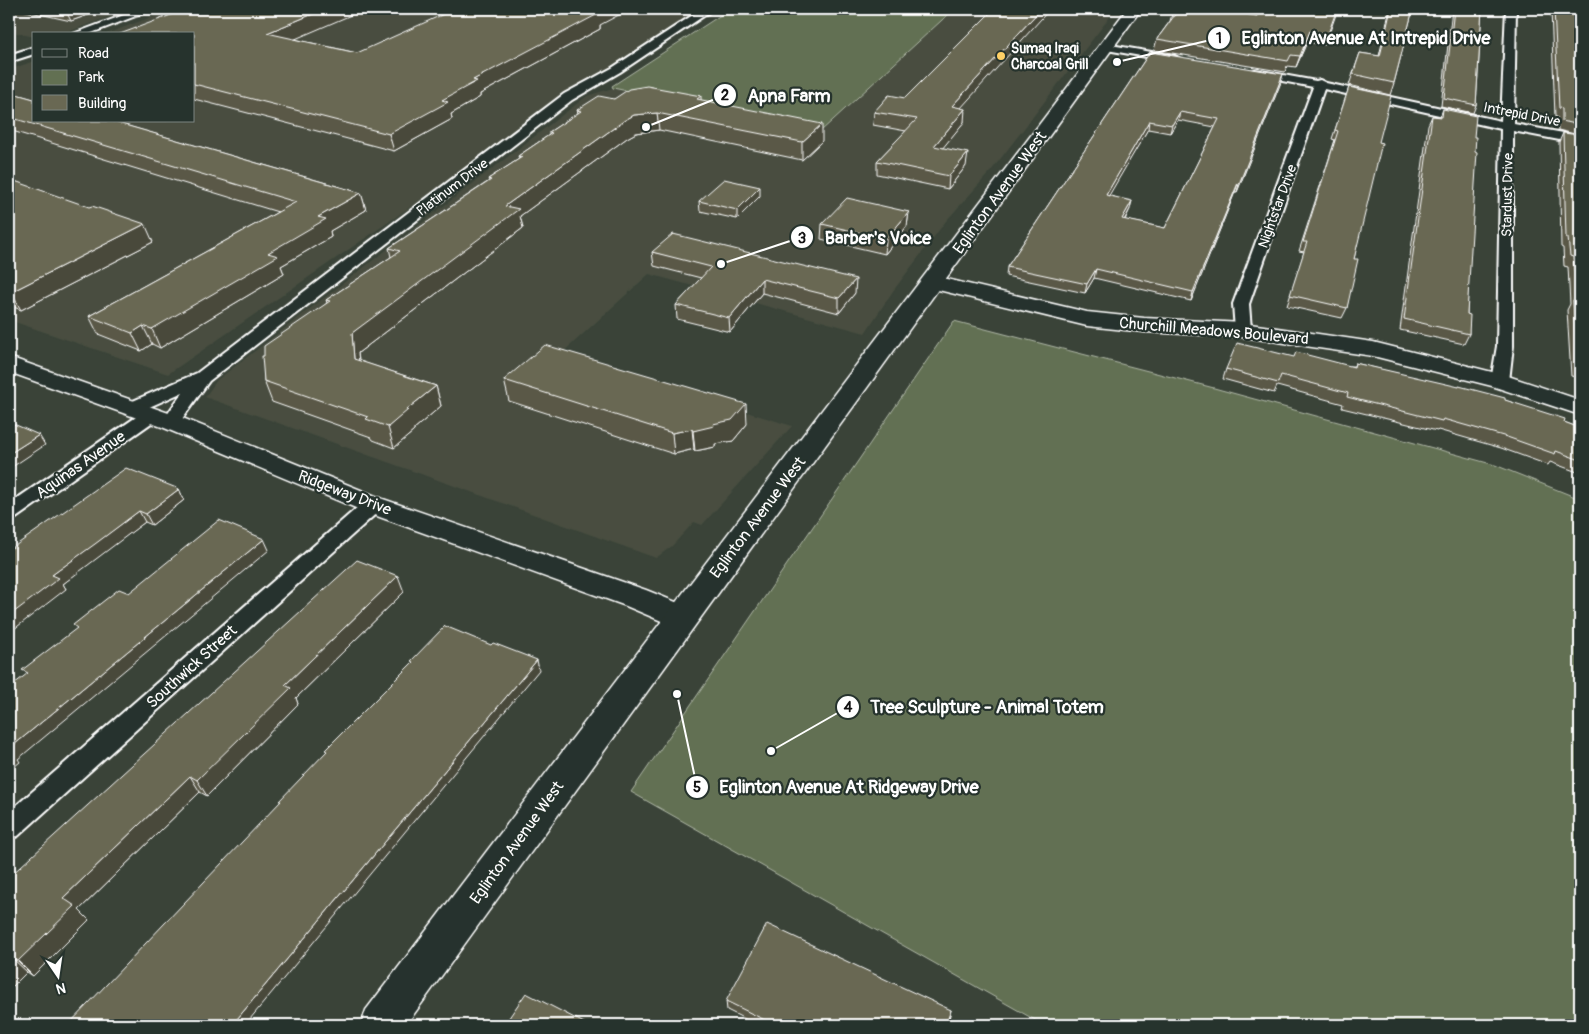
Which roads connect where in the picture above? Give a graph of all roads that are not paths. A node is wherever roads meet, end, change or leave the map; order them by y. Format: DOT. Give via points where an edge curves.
graph roads {
  1 [pos="149,9"];
  2 [pos="709,9"];
  3 [pos="1134,9"];
  4 [pos="1511,9"];
  5 [pos="84,32"];
  6 [pos="1105,48"];
  7 [pos="32,51"];
  8 [pos="9,60"];
  9 [pos="1187,61"];
  10 [pos="1245,71"];
  11 [pos="1320,84"];
  12 [pos="1507,127"];
  13 [pos="1580,140"];
  14 [pos="934,282"];
  15 [pos="1242,330"];
  16 [pos="9,364"];
  17 [pos="203,377"];
  18 [pos="1500,381"];
  19 [pos="1580,408"];
  20 [pos="151,415"];
  21 [pos="373,505"];
  22 [pos="9,513"];
  23 [pos="682,617"];
  24 [pos="9,828"];
  25 [pos="381,1025"];
  1 -- 5 [label="street"];
  2 -- 17 [label="street, Platinum Drive" via="568,98"];
  3 -- 6 [label="main road, Eglinton Avenue West"];
  4 -- 12 [label="street, Stardust Drive"];
  6 -- 9 [label="street"];
  6 -- 14 [label="main road, Eglinton Avenue West"];
  7 -- 8 [label="street"];
  10 -- 11 [label="street, Intrepid Drive"];
  11 -- 12 [label="street, Intrepid Drive"];
  11 -- 15 [label="street, Nightstar Drive" via="1242,304"];
  12 -- 13 [label="street, Intrepid Drive"];
  12 -- 18 [label="street, Stardust Drive" via="1505,346"];
  14 -- 15 [label="main road, Churchill Meadows Boulevard" via="1087,319"];
  14 -- 23 [label="main road, Eglinton Avenue West"];
  15 -- 18 [label="main road, Churchill Meadows Boulevard" via="1373,349"];
  16 -- 20 [label="main road, Ridgeway Drive"];
  17 -- 20 [label="street, Platinum Drive"];
  17 -- 20 [label="street, Platinum Drive"];
  18 -- 19 [label="main road, Churchill Meadows Boulevard"];
  20 -- 21 [label="main road, Ridgeway Drive"];
  20 -- 22 [label="street, Aquinas Avenue"];
  21 -- 23 [label="main road, Ridgeway Drive"];
  21 -- 24 [label="street, Southwick Street"];
  23 -- 25 [label="main road, Eglinton Avenue West"];
}
